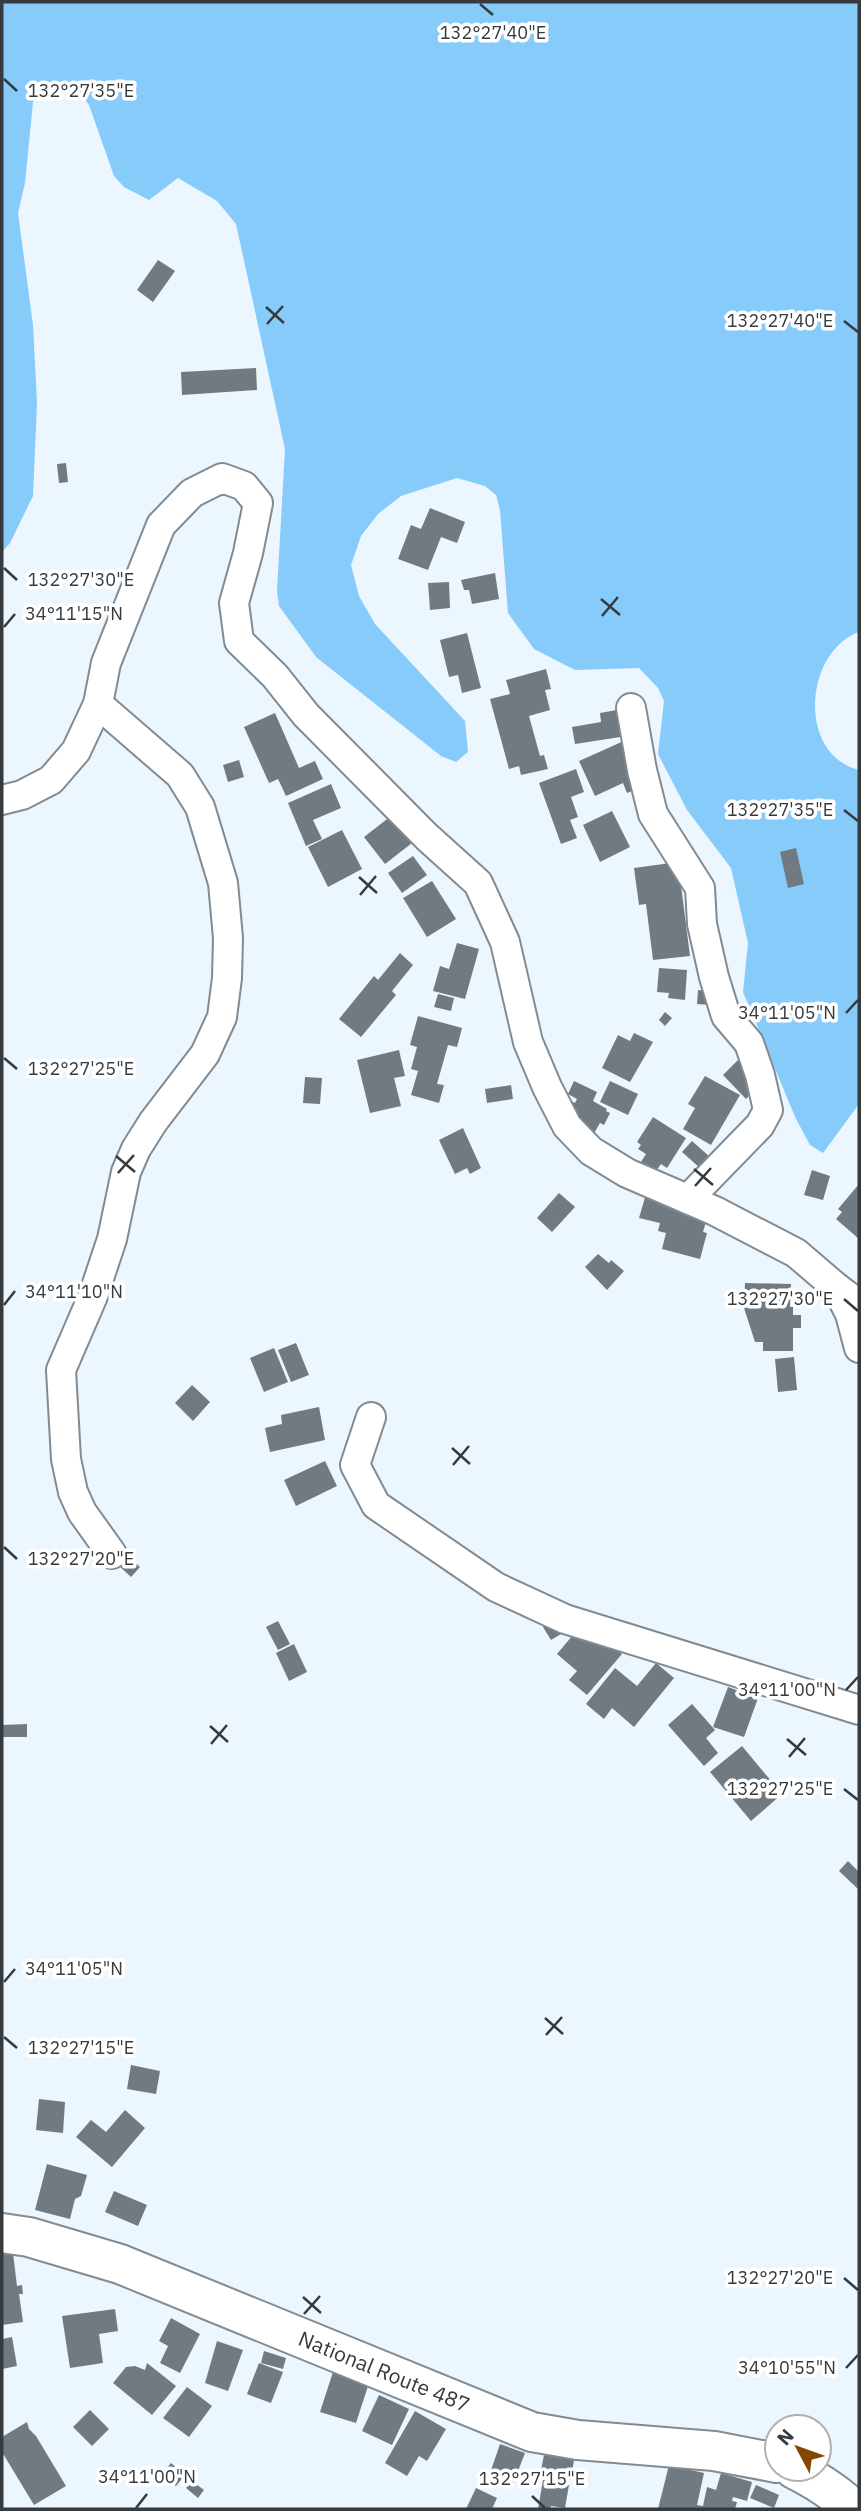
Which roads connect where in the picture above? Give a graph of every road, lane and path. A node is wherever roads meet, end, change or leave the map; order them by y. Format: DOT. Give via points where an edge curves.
graph roads {
  1 [pos="98,704"];
  2 [pos="631,708"];
  3 [pos="2,800"];
  4 [pos="688,1199"];
  5 [pos="848,1296"];
  6 [pos="859,1348"];
  7 [pos="370,1417"];
  8 [pos="112,1554"];
  9 [pos="859,1710"];
  10 [pos="2,2233"];
  11 [pos="763,2460"];
  12 [pos="818,2483"];
  13 [pos="853,2509"];
  1 -- 3 [label="street" via="76,751 51,780"];
  1 -- 4 [label="street" via="106,663 161,525 192,493 222,478 244,486 258,503 234,603 239,641 306,715 478,883 505,942 528,1042 567,1126 590,1151"];
  1 -- 8 [label="street" via="180,775 200,807 223,883 228,938 222,1017 205,1054 136,1149 93,1296 61,1370 66,1459 74,1492 82,1512"];
  2 -- 4 [label="street" via="653,814 699,888 702,924 726,1016 748,1043 768,1110 760,1125"];
  4 -- 5 [label="street" via="796,1253"];
  5 -- 6 [label="street"];
  7 -- 9 [label="street" via="355,1465 376,1505 496,1587 565,1619"];
  10 -- 11 [label="highway, National Route 487" via="120,2264 532,2432"];
  12 -- 13 [label="highway"];
}
